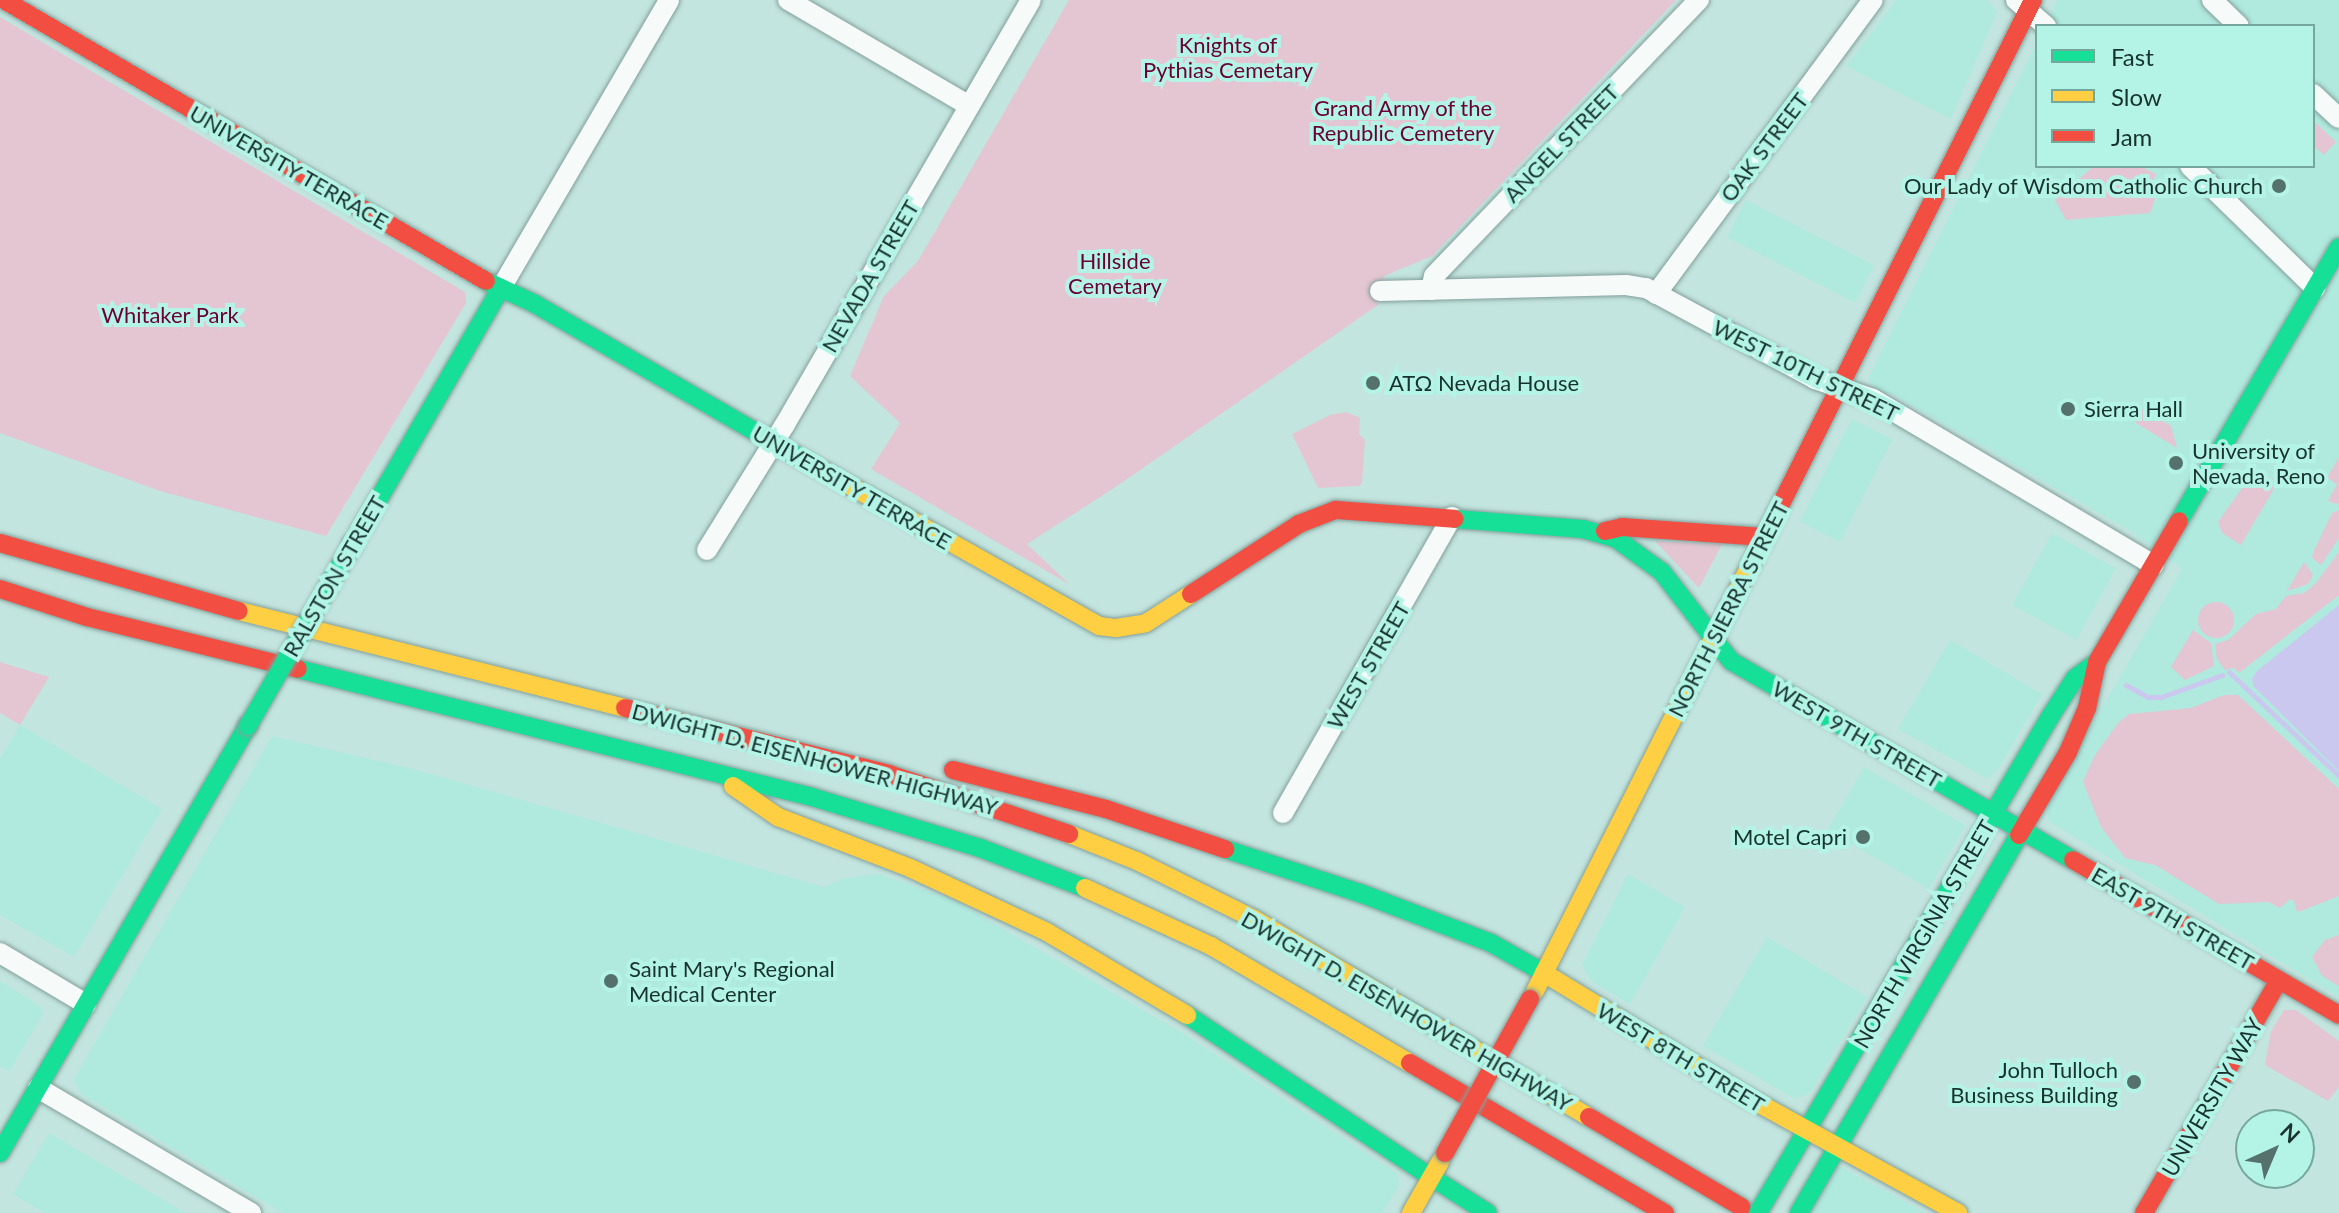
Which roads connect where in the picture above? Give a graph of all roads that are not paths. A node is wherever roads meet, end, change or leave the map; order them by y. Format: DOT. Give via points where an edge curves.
graph roads {
  1 [pos="4,0"];
  2 [pos="669,0"];
  3 [pos="788,0"];
  4 [pos="1031,0"];
  5 [pos="1699,0"];
  6 [pos="1873,0"];
  7 [pos="2212,0"];
  8 [pos="2026,4"];
  9 [pos="2044,24"];
  10 [pos="2237,24"];
  11 [pos="2315,96"];
  12 [pos="968,105"];
  13 [pos="2339,118"];
  14 [pos="2192,168"];
  15 [pos="2339,247"];
  16 [pos="501,288"];
  17 [pos="2315,288"];
  18 [pos="1431,290"];
  19 [pos="1380,291"];
  20 [pos="1656,294"];
  21 [pos="1839,388"];
  22 [pos="773,441"];
  23 [pos="1452,517"];
  24 [pos="1600,533"];
  25 [pos="1764,537"];
  26 [pos="0,543"];
  27 [pos="707,550"];
  28 [pos="2154,565"];
  29 [pos="0,589"];
  30 [pos="1712,640"];
  31 [pos="412,655"];
  32 [pos="2097,662"];
  33 [pos="646,693"];
  34 [pos="940,766"];
  35 [pos="708,769"];
  36 [pos="1283,813"];
  37 [pos="2000,817"];
  38 [pos="2024,831"];
  39 [pos="0,953"];
  40 [pos="1544,973"];
  41 [pos="2279,980"];
  42 [pos="86,1004"];
  43 [pos="2339,1015"];
  44 [pos="38,1088"];
  45 [pos="1814,1134"];
  46 [pos="1838,1147"];
  47 [pos="0,1153"];
  48 [pos="1431,1177"];
  49 [pos="1749,1210"];
  50 [pos="251,1213"];
  51 [pos="1411,1213"];
  52 [pos="1488,1213"];
  53 [pos="1665,1213"];
  54 [pos="1799,1213"];
  55 [pos="1958,1213"];
  56 [pos="2144,1213"];
  1 -- 16 [label="main road, UNIVERSITY TERRACE"];
  2 -- 16 [label="street, RALSTON STREET"];
  3 -- 12 [label="street"];
  4 -- 12 [label="street, NEVADA STREET"];
  5 -- 18 [label="street, ANGEL STREET" via="1434,276"];
  6 -- 20 [label="street, OAK STREET"];
  7 -- 10 [label="street"];
  8 -- 9 [label="street"];
  8 -- 21 [label="main road, NORTH SIERRA STREET"];
  11 -- 13 [label="street"];
  12 -- 22 [label="street, NEVADA STREET"];
  14 -- 17 [label="street"];
  15 -- 17 [label="main road, NORTH VIRGINIA STREET"];
  16 -- 22 [label="main road, UNIVERSITY TERRACE"];
  16 -- 42 [label="main road, RALSTON STREET, bridge"];
  17 -- 28 [label="main road, NORTH VIRGINIA STREET"];
  18 -- 19 [label="street, WEST 10TH STREET"];
  18 -- 20 [label="street, WEST 10TH STREET" via="1635,285"];
  20 -- 21 [label="street, WEST 10TH STREET"];
  21 -- 25 [label="main road, NORTH SIERRA STREET"];
  21 -- 28 [label="street, WEST 10TH STREET" via="1873,399"];
  22 -- 23 [label="main road, UNIVERSITY TERRACE" via="1058,606 1099,626 1116,628 1146,623 1318,514 1356,509"];
  22 -- 27 [label="street, NEVADA STREET"];
  23 -- 24 [label="main road, UNIVERSITY TERRACE"];
  23 -- 36 [label="street, WEST STREET"];
  24 -- 25 [label="main road" via="1622,527"];
  24 -- 30 [label="main road, UNIVERSITY TERRACE" via="1652,562"];
  25 -- 30 [label="main road, NORTH SIERRA STREET"];
  26 -- 31 [label="main road, DWIGHT D. EISENHOWER HIGHWAY" via="158,591"];
  28 -- 32 [label="main road, NORTH VIRGINIA STREET"];
  29 -- 35 [label="main road, DWIGHT D. EISENHOWER HIGHWAY" via="87,617"];
  30 -- 37 [label="main road, WEST 9TH STREET" via="1738,665"];
  30 -- 40 [label="main road, NORTH SIERRA STREET"];
  31 -- 33 [label="main road"];
  31 -- 49 [label="main road, DWIGHT D. EISENHOWER HIGHWAY" via="889,774 1137,861 1254,919"];
  32 -- 37 [label="main road, NORTH VIRGINIA STREET" via="2075,678"];
  32 -- 38 [label="main road, NORTH VIRGINIA STREET" via="2087,708 2068,752"];
  34 -- 40 [label="main road, WEST 8TH STREET" via="1106,809 1348,889 1480,938"];
  35 -- 48 [label="main road" via="778,817 998,907 1097,960 1234,1042"];
  35 -- 53 [label="main road, DWIGHT D. EISENHOWER HIGHWAY" via="980,848 1136,909 1211,946"];
  37 -- 38 [label="main road, EAST 9TH STREET"];
  37 -- 45 [label="main road, NORTH VIRGINIA STREET"];
  38 -- 41 [label="main road, EAST 9TH STREET"];
  38 -- 46 [label="main road, NORTH VIRGINIA STREET"];
  39 -- 42 [label="street"];
  40 -- 45 [label="main road, WEST 8TH STREET"];
  40 -- 48 [label="main road, NORTH SIERRA STREET, bridge"];
  41 -- 43 [label="main road, EAST 9TH STREET"];
  41 -- 56 [label="main road, UNIVERSITY WAY"];
  42 -- 44 [label="main road, RALSTON STREET"];
  44 -- 47 [label="main road, RALSTON STREET"];
  44 -- 50 [label="street"];
  45 -- 46 [label="main road, WEST 8TH STREET"];
  45 -- 49 [label="main road, NORTH VIRGINIA STREET"];
  46 -- 54 [label="main road, NORTH VIRGINIA STREET"];
  46 -- 55 [label="main road, WEST 8TH STREET"];
  48 -- 51 [label="main road, NORTH SIERRA STREET"];
  48 -- 52 [label="main road"];
}
